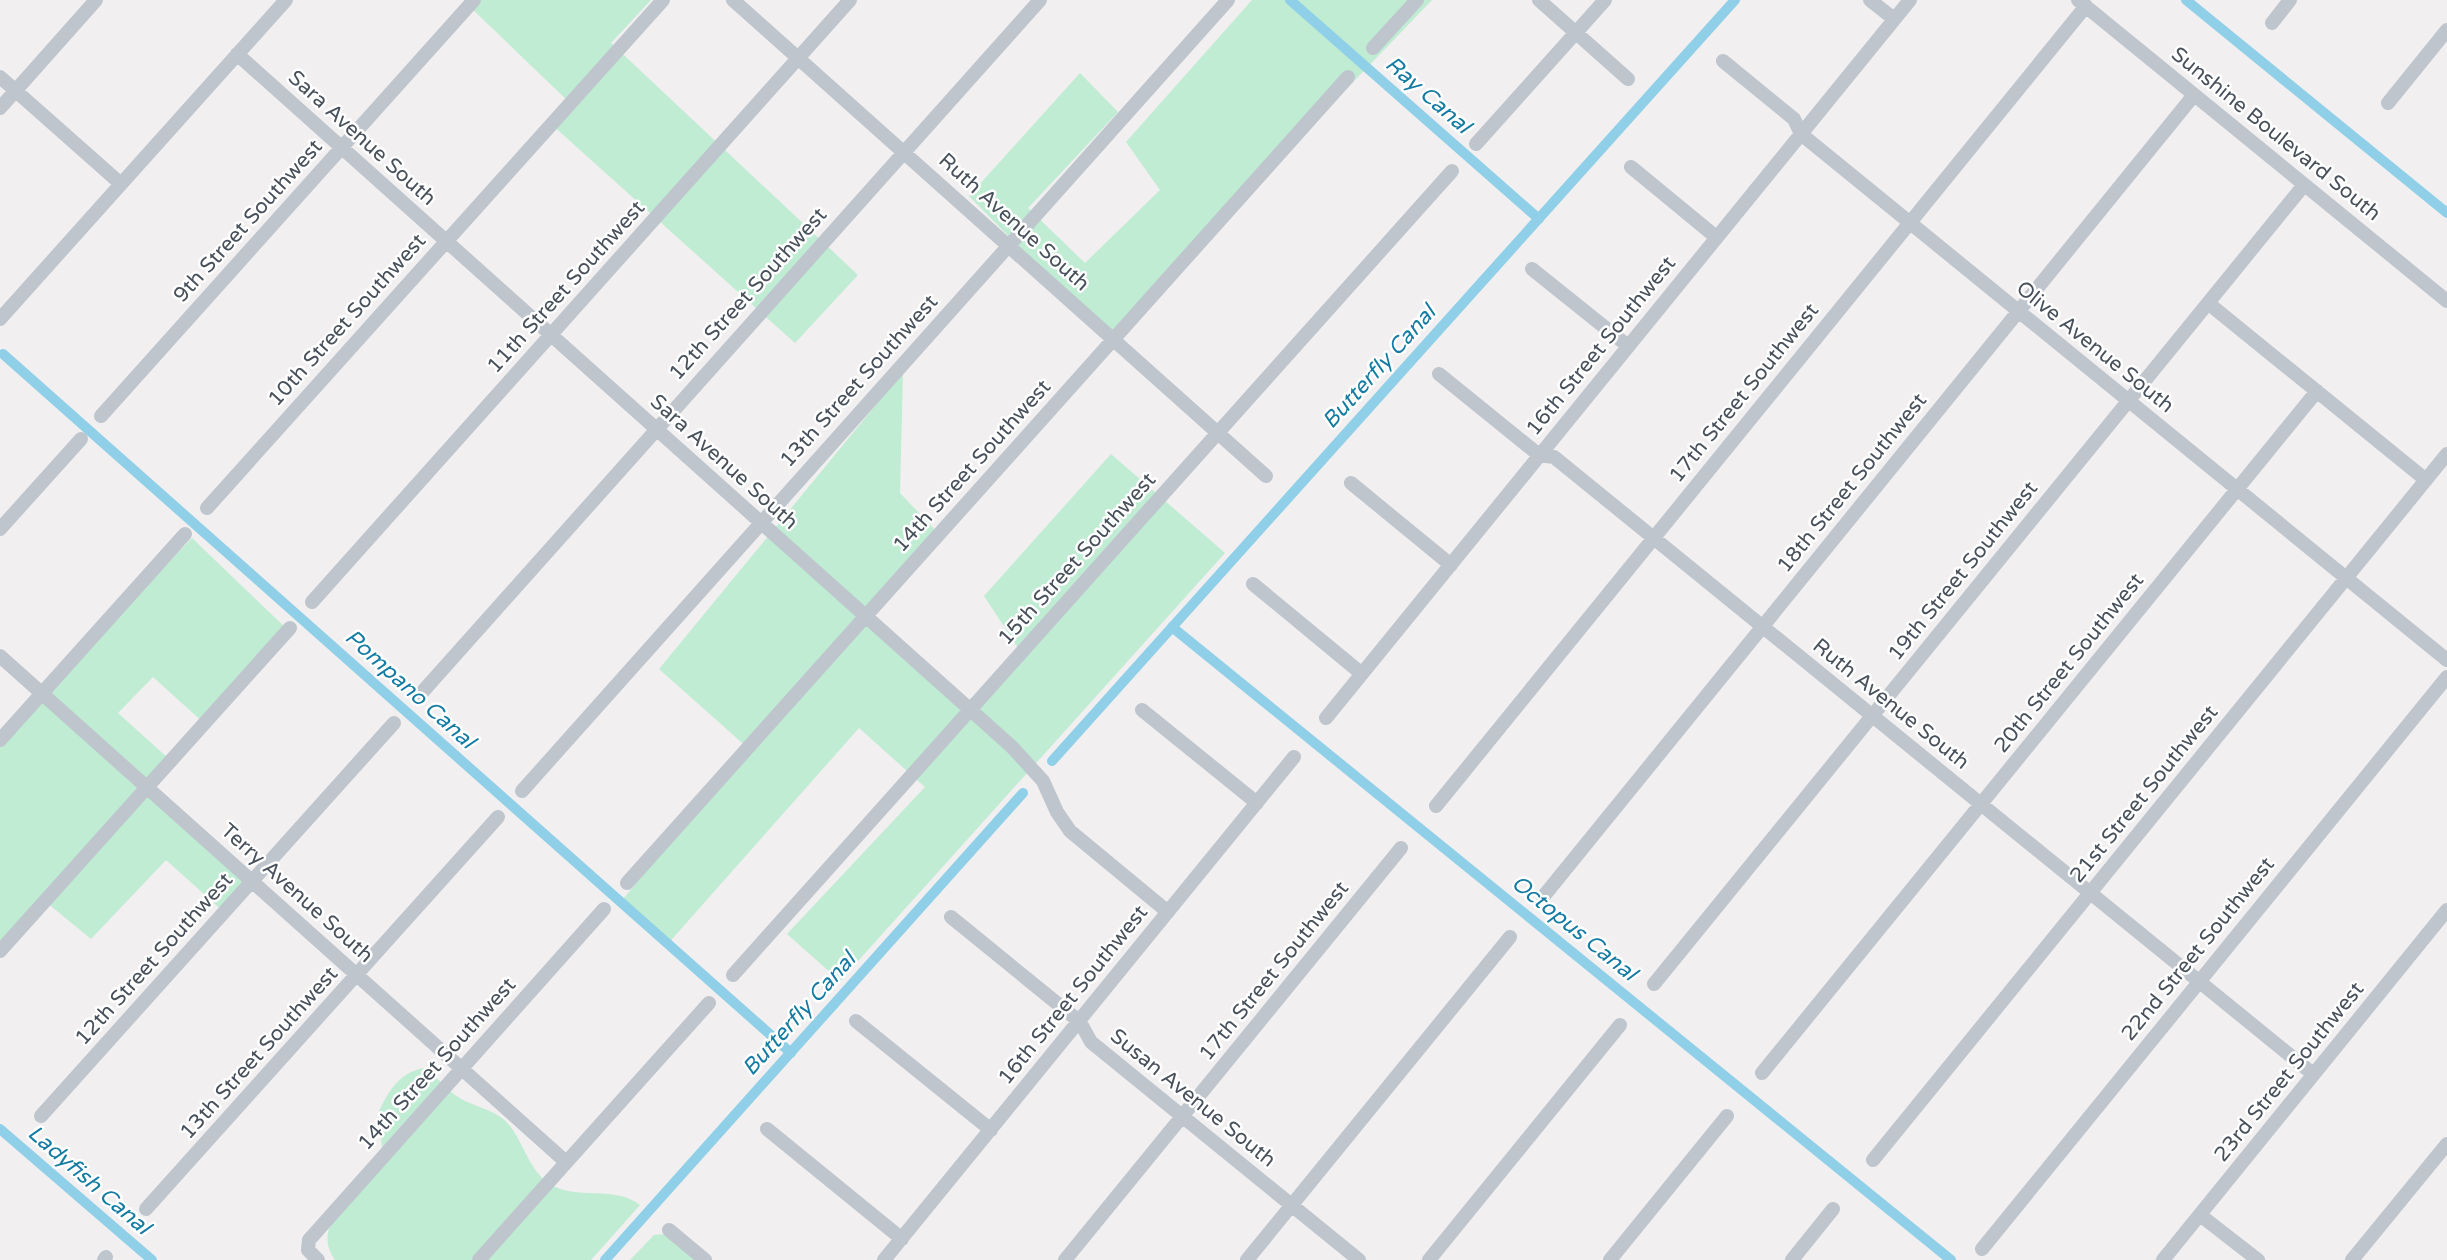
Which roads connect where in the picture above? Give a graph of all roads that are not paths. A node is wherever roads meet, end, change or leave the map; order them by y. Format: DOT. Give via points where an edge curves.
graph roads {
  1 [pos="96,0"];
  2 [pos="286,0"];
  3 [pos="474,0"];
  4 [pos="663,0"];
  5 [pos="733,0"];
  6 [pos="850,0"];
  7 [pos="1040,0"];
  8 [pos="1228,0"];
  9 [pos="1417,0"];
  10 [pos="1539,0"];
  11 [pos="1605,0"];
  12 [pos="1870,0"];
  13 [pos="1910,0"];
  14 [pos="2290,0"];
  15 [pos="2082,3"];
  16 [pos="1894,19"];
  17 [pos="2272,23"];
  18 [pos="2447,30"];
  19 [pos="1576,33"];
  20 [pos="1373,48"];
  21 [pos="237,54"];
  22 [pos="799,58"];
  23 [pos="1723,61"];
  24 [pos="0,77"];
  25 [pos="1348,77"];
  26 [pos="1628,79"];
  27 [pos="15,91"];
  28 [pos="2194,95"];
  29 [pos="2388,103"];
  30 [pos="0,108"];
  31 [pos="1801,134"];
  32 [pos="1476,144"];
  33 [pos="342,148"];
  34 [pos="903,152"];
  35 [pos="1631,167"];
  36 [pos="1452,171"];
  37 [pos="121,184"];
  38 [pos="2304,185"];
  39 [pos="1910,224"];
  40 [pos="1716,237"];
  41 [pos="446,242"];
  42 [pos="1008,246"];
  43 [pos="1532,269"];
  44 [pos="2447,301"];
  45 [pos="2208,303"];
  46 [pos="2019,312"];
  47 [pos="0,319"];
  48 [pos="550,336"];
  49 [pos="1114,339"];
  50 [pos="1628,346"];
  51 [pos="1439,374"];
  52 [pos="2317,391"];
  53 [pos="2129,401"];
  54 [pos="101,416"];
  55 [pos="656,429"];
  56 [pos="1218,434"];
  57 [pos="81,439"];
  58 [pos="2447,454"];
  59 [pos="1539,455"];
  60 [pos="1266,476"];
  61 [pos="2426,480"];
  62 [pos="1351,483"];
  63 [pos="2237,489"];
  64 [pos="207,508"];
  65 [pos="761,523"];
  66 [pos="0,529"];
  67 [pos="185,534"];
  68 [pos="1653,538"];
  69 [pos="1450,565"];
  70 [pos="2346,578"];
  71 [pos="1253,585"];
  72 [pos="312,602"];
  73 [pos="865,617"];
  74 [pos="1763,626"];
  75 [pos="290,628"];
  76 [pos="0,656"];
  77 [pos="2447,660"];
  78 [pos="1362,674"];
  79 [pos="2447,677"];
  80 [pos="42,694"];
  81 [pos="417,698"];
  82 [pos="970,710"];
  83 [pos="1142,710"];
  84 [pos="1872,716"];
  85 [pos="1326,718"];
  86 [pos="394,723"];
  87 [pos="0,740"];
  88 [pos="1294,757"];
  89 [pos="147,787"];
  90 [pos="522,791"];
  91 [pos="1257,803"];
  92 [pos="1981,804"];
  93 [pos="1436,806"];
  94 [pos="498,817"];
  95 [pos="1401,848"];
  96 [pos="252,881"];
  97 [pos="627,884"];
  98 [pos="2091,893"];
  99 [pos="1543,897"];
  100 [pos="604,909"];
  101 [pos="2447,910"];
  102 [pos="1167,912"];
  103 [pos="951,917"];
  104 [pos="1510,937"];
  105 [pos="0,951"];
  106 [pos="357,975"];
  107 [pos="733,975"];
  108 [pos="2199,981"];
  109 [pos="1654,984"];
  110 [pos="709,1003"];
  111 [pos="856,1021"];
  112 [pos="1080,1022"];
  113 [pos="1620,1025"];
  114 [pos="461,1068"];
  115 [pos="1762,1073"];
  116 [pos="2313,1074"];
  117 [pos="41,1116"];
  118 [pos="1182,1116"];
  119 [pos="1727,1116"];
  120 [pos="767,1129"];
  121 [pos="991,1130"];
  122 [pos="2447,1144"];
  123 [pos="1873,1160"];
  124 [pos="566,1162"];
  125 [pos="1292,1205"];
  126 [pos="147,1209"];
  127 [pos="1833,1209"];
  128 [pos="2200,1215"];
  129 [pos="669,1230"];
  130 [pos="902,1239"];
  131 [pos="1982,1249"];
  132 [pos="313,1255"];
  133 [pos="479,1260"];
  134 [pos="705,1260"];
  135 [pos="884,1260"];
  136 [pos="1065,1260"];
  137 [pos="1247,1260"];
  138 [pos="1359,1260"];
  139 [pos="1429,1260"];
  140 [pos="1610,1260"];
  141 [pos="1792,1260"];
  142 [pos="2163,1260"];
  143 [pos="2258,1260"];
  144 [pos="2352,1260"];
  1 -- 27 [label="street"];
  2 -- 21 [label="street"];
  3 -- 33 [label="street, 9th Street Southwest"];
  4 -- 41 [label="street, 10th Street Southwest"];
  5 -- 22 [label="street, Ruth Avenue South"];
  6 -- 22 [label="street, 11th Street Southwest"];
  7 -- 34 [label="street, 12th Street Southwest"];
  8 -- 42 [label="street, 13th Street Southwest"];
  9 -- 20 [label="street"];
  10 -- 19 [label="street"];
  11 -- 19 [label="street"];
  12 -- 16 [label="street"];
  13 -- 16 [label="street, 16th Street Southwest"];
  14 -- 17 [label="street"];
  15 -- 28 [label="street, Sunshine Boulevard South"];
  15 -- 39 [label="street, 17th Street Southwest"];
  16 -- 31 [label="street, 16th Street Southwest"];
  18 -- 29 [label="street"];
  19 -- 26 [label="street"];
  19 -- 32 [label="street"];
  21 -- 33 [label="street, Sara Avenue South"];
  21 -- 37 [label="street"];
  22 -- 34 [label="street, Ruth Avenue South"];
  22 -- 48 [label="street, 11th Street Southwest"];
  23 -- 31 [label="street, Olive Avenue South" via="1794,119"];
  24 -- 27 [label="street"];
  25 -- 49 [label="street, 14th Street Southwest"];
  27 -- 30 [label="street"];
  27 -- 37 [label="street"];
  28 -- 38 [label="street, Sunshine Boulevard South"];
  28 -- 46 [label="street, 18th Street Southwest"];
  31 -- 39 [label="street, Olive Avenue South"];
  31 -- 40 [label="street, 16th Street Southwest"];
  33 -- 41 [label="street, Sara Avenue South"];
  33 -- 54 [label="street, 9th Street Southwest"];
  34 -- 42 [label="street, Ruth Avenue South"];
  34 -- 55 [label="street, 12th Street Southwest"];
  35 -- 40 [label="street"];
  36 -- 56 [label="street, 15th Street Southwest"];
  37 -- 47 [label="street"];
  38 -- 44 [label="street, Sunshine Boulevard South"];
  38 -- 45 [label="street, 19th Street Southwest"];
  39 -- 46 [label="street, Olive Avenue South"];
  39 -- 68 [label="street, 17th Street Southwest"];
  40 -- 50 [label="street, 16th Street Southwest"];
  41 -- 48 [label="street, Sara Avenue South"];
  41 -- 64 [label="street, 10th Street Southwest"];
  42 -- 49 [label="street, Ruth Avenue South"];
  42 -- 65 [label="street, 13th Street Southwest"];
  43 -- 50 [label="street"];
  45 -- 52 [label="street"];
  45 -- 53 [label="street, 19th Street Southwest"];
  46 -- 53 [label="street, Olive Avenue South"];
  46 -- 74 [label="street, 18th Street Southwest"];
  48 -- 55 [label="street, Sara Avenue South"];
  48 -- 72 [label="street, 11th Street Southwest"];
  49 -- 56 [label="street, Ruth Avenue South"];
  49 -- 73 [label="street, 14th Street Southwest"];
  50 -- 59 [label="street, 16th Street Southwest"];
  51 -- 59 [label="street, Ruth Avenue South"];
  52 -- 61 [label="street"];
  52 -- 63 [label="street, 20th Street Southwest"];
  53 -- 63 [label="street, Olive Avenue South"];
  53 -- 84 [label="street, 19th Street Southwest"];
  55 -- 65 [label="street, Sara Avenue South"];
  55 -- 81 [label="street, 12th Street Southwest"];
  56 -- 60 [label="street, Ruth Avenue South"];
  56 -- 82 [label="street, 15th Street Southwest"];
  57 -- 66 [label="street"];
  58 -- 61 [label="street, 21st Street Southwest"];
  59 -- 68 [label="street, Ruth Avenue South" via="1554,457"];
  59 -- 69 [label="street, 16th Street Southwest"];
  61 -- 70 [label="street, 21st Street Southwest"];
  62 -- 69 [label="street"];
  63 -- 70 [label="street, Olive Avenue South"];
  63 -- 92 [label="street, 20th Street Southwest"];
  65 -- 73 [label="street, Sara Avenue South"];
  65 -- 90 [label="street, 13th Street Southwest"];
  67 -- 80 [label="street"];
  68 -- 74 [label="street, Ruth Avenue South"];
  68 -- 93 [label="street, 17th Street Southwest"];
  69 -- 78 [label="street, 16th Street Southwest"];
  70 -- 77 [label="street, Olive Avenue South"];
  70 -- 98 [label="street, 21st Street Southwest"];
  71 -- 78 [label="street"];
  73 -- 82 [label="street, Sara Avenue South"];
  73 -- 97 [label="street, 14th Street Southwest"];
  74 -- 84 [label="street, Ruth Avenue South"];
  74 -- 99 [label="street, 18th Street Southwest"];
  75 -- 89 [label="street"];
  76 -- 80 [label="street, Terry Avenue South"];
  78 -- 85 [label="street, 16th Street Southwest"];
  79 -- 108 [label="street, 22nd Street Southwest"];
  80 -- 87 [label="street"];
  80 -- 89 [label="street, Terry Avenue South"];
  82 -- 102 [label="street, Sara Avenue South" via="1036,772 1070,831"];
  82 -- 107 [label="street, 15th Street Southwest"];
  83 -- 91 [label="street"];
  84 -- 92 [label="street, Ruth Avenue South"];
  84 -- 109 [label="street, 19th Street Southwest"];
  86 -- 96 [label="street, 12th Street Southwest"];
  88 -- 91 [label="street, 16th Street Southwest"];
  89 -- 96 [label="street, Terry Avenue South"];
  89 -- 105 [label="street"];
  91 -- 102 [label="street, 16th Street Southwest"];
  92 -- 98 [label="street, Ruth Avenue South"];
  92 -- 115 [label="street, 20th Street Southwest"];
  94 -- 106 [label="street, 13th Street Southwest"];
  95 -- 118 [label="street, 17th Street Southwest"];
  96 -- 106 [label="street, Terry Avenue South"];
  96 -- 117 [label="street, 12th Street Southwest"];
  98 -- 108 [label="street, Ruth Avenue South"];
  98 -- 123 [label="street, 21st Street Southwest"];
  100 -- 114 [label="street, 14th Street Southwest"];
  101 -- 116 [label="street, 23rd Street Southwest"];
  102 -- 112 [label="street, 16th Street Southwest"];
  103 -- 112 [label="street, Susan Avenue South"];
  104 -- 125 [label="street"];
  106 -- 114 [label="street, Terry Avenue South"];
  106 -- 126 [label="street, 13th Street Southwest"];
  108 -- 116 [label="street, Ruth Avenue South"];
  108 -- 131 [label="street, 22nd Street Southwest"];
  110 -- 124 [label="street"];
  111 -- 121 [label="street"];
  112 -- 118 [label="street, Susan Avenue South" via="1091,1042"];
  112 -- 121 [label="street, 16th Street Southwest"];
  113 -- 139 [label="street"];
  114 -- 124 [label="street, Terry Avenue South"];
  114 -- 132 [label="street, 14th Street Southwest" via="309,1240"];
  116 -- 128 [label="street, 23rd Street Southwest"];
  118 -- 125 [label="street, Susan Avenue South"];
  118 -- 136 [label="street, 17th Street Southwest"];
  119 -- 140 [label="street"];
  120 -- 130 [label="street"];
  121 -- 130 [label="street, 16th Street Southwest"];
  122 -- 144 [label="street"];
  124 -- 133 [label="street"];
  125 -- 137 [label="street"];
  125 -- 138 [label="street, Susan Avenue South"];
  127 -- 141 [label="street"];
  128 -- 142 [label="street, 23rd Street Southwest"];
  128 -- 143 [label="street"];
  129 -- 134 [label="street"];
  130 -- 135 [label="street, 16th Street Southwest"];
}
